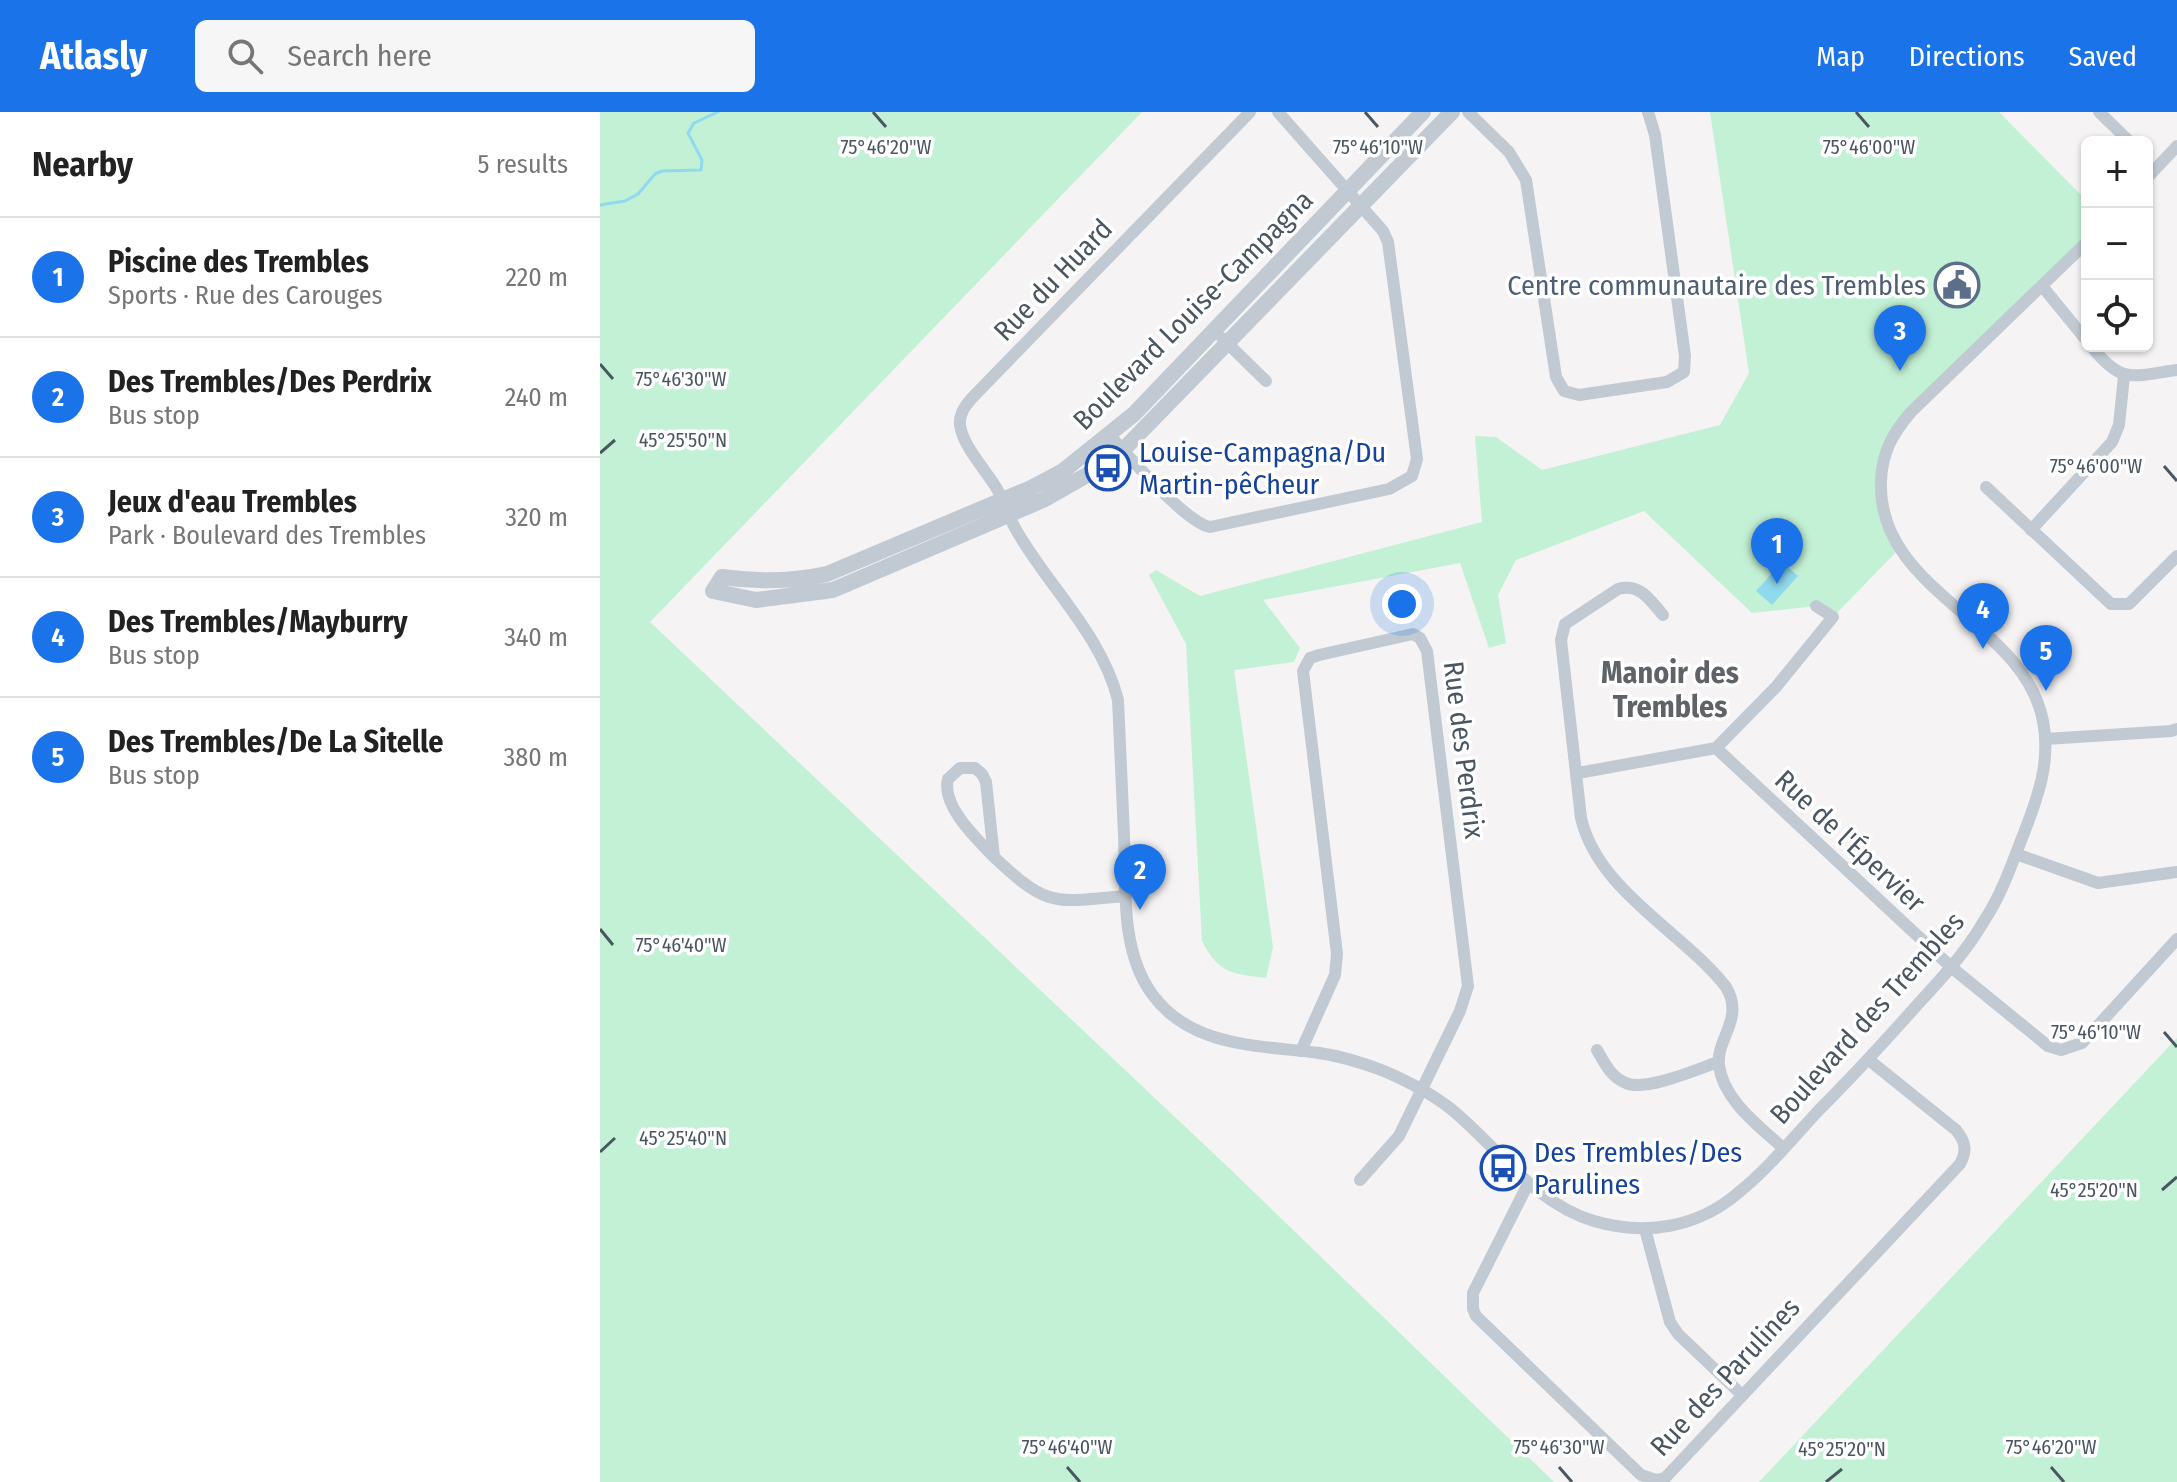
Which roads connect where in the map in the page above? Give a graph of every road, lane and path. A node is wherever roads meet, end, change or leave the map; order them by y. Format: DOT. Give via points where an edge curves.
graph roads {
  1 [pos="1250,112"];
  2 [pos="1278,112"];
  3 [pos="1423,112"];
  4 [pos="1452,112"];
  5 [pos="1468,112"];
  6 [pos="1648,112"];
  7 [pos="2099,112"];
  8 [pos="2124,136"];
  9 [pos="2177,146"];
  10 [pos="2153,163"];
  11 [pos="2157,167"];
  12 [pos="2153,171"];
  13 [pos="1353,199"];
  14 [pos="2081,248"];
  15 [pos="2042,286"];
  16 [pos="1214,330"];
  17 [pos="2081,334"];
  18 [pos="1227,343"];
  19 [pos="2096,352"];
  20 [pos="2177,370"];
  21 [pos="2124,376"];
  22 [pos="1266,381"];
  23 [pos="1110,436"];
  24 [pos="1123,450"];
  25 [pos="1986,487"];
  26 [pos="1006,507"];
  27 [pos="2031,530"];
  28 [pos="2177,556"];
  29 [pos="1816,606"];
  30 [pos="1663,615"];
  31 [pos="2177,729"];
  32 [pos="2046,739"];
  33 [pos="1716,748"];
  34 [pos="1578,773"];
  35 [pos="2016,854"];
  36 [pos="994,857"];
  37 [pos="2177,872"];
  38 [pos="1126,896"];
  39 [pos="2177,939"];
  40 [pos="1951,967"];
  41 [pos="1597,1050"];
  42 [pos="1301,1051"];
  43 [pos="1869,1060"];
  44 [pos="1718,1062"];
  45 [pos="1421,1089"];
  46 [pos="1783,1148"];
  47 [pos="1360,1180"];
  48 [pos="1528,1184"];
  49 [pos="1645,1229"];
  50 [pos="1742,1395"];
  1 -- 26 [label="street, Rue du Huard" via="965,406 961,429"];
  2 -- 13 [label="street"];
  3 -- 13 [label="street, Boulevard Louise-Campagna"];
  4 -- 13 [label="street, Boulevard Louise-Campagna"];
  5 -- 6 [label="street" via="1509,152 1526,180 1556,377 1564,391 1579,395 1667,382 1684,372"];
  7 -- 8 [label="street"];
  9 -- 11 [label="street"];
  10 -- 11 [label="street"];
  11 -- 12 [label="street"];
  13 -- 16 [label="street, Boulevard Louise-Campagna"];
  13 -- 18 [label="street, Boulevard Louise-Campagna"];
  13 -- 24 [label="street" via="1388,242 1417,459 1412,476 1389,489 1210,527 1187,515"];
  14 -- 15 [label="street, Boulevard des Trembles"];
  15 -- 17 [label="street"];
  15 -- 32 [label="street, Boulevard des Trembles" via="1899,426 1885,450 1881,494 1892,535 1910,561 2023,673 2040,707"];
  16 -- 18 [label="street"];
  16 -- 23 [label="street, Boulevard Louise-Campagna"];
  18 -- 22 [label="street"];
  18 -- 24 [label="street, Boulevard Louise-Campagna"];
  19 -- 21 [label="street"];
  20 -- 21 [label="street"];
  21 -- 27 [label="street" via="2112,442"];
  23 -- 24 [label="street"];
  23 -- 26 [label="street, Boulevard Louise-Campagna"];
  24 -- 26 [label="street, Boulevard Louise-Campagna" via="1068,488"];
  25 -- 27 [label="street"];
  26 -- 26 [label="street, Boulevard Louise-Campagna" via="827,574 757,582 722,577 713,591 756,600 833,590"];
  26 -- 38 [label="street, Boulevard des Trembles" via="1114,682"];
  27 -- 28 [label="street" via="2111,604 2129,604"];
  29 -- 33 [label="street" via="1833,617 1776,687"];
  30 -- 34 [label="street" via="1640,591 1627,587 1565,624 1561,640"];
  31 -- 32 [label="street"];
  32 -- 35 [label="street, Boulevard des Trembles" via="2042,785"];
  33 -- 34 [label="street"];
  33 -- 40 [label="street, Rue de l'Épervier"];
  34 -- 44 [label="street" via="1583,827 1605,870 1721,980 1731,996 1732,1016"];
  35 -- 37 [label="street" via="2098,883"];
  35 -- 40 [label="street, Boulevard des Trembles" via="1987,918"];
  36 -- 36 [label="street" via="986,782 975,768 960,768 948,779 947,795"];
  36 -- 38 [label="street" via="1031,890 1055,900"];
  38 -- 42 [label="street, Boulevard des Trembles" via="1134,960 1166,1011 1213,1039"];
  39 -- 40 [label="street, Rue de l'Épervier" via="2082,1043 2061,1050 2048,1046"];
  40 -- 43 [label="street, Boulevard des Trembles"];
  41 -- 44 [label="street" via="1614,1076 1630,1085"];
  42 -- 45 [label="street, Boulevard des Trembles" via="1358,1062"];
  42 -- 45 [label="street, Rue des Perdrix" via="1335,975 1337,954 1303,671 1310,658 1413,634 1427,651 1468,986"];
  43 -- 46 [label="street, Boulevard des Trembles"];
  43 -- 50 [label="street, Rue des Parulines" via="1956,1130 1965,1155"];
  44 -- 46 [label="street" via="1731,1096"];
  45 -- 47 [label="street" via="1399,1136"];
  45 -- 48 [label="street, Boulevard des Trembles" via="1460,1117"];
  46 -- 49 [label="street, Boulevard des Trembles" via="1719,1208 1688,1222"];
  48 -- 49 [label="street, Boulevard des Trembles" via="1580,1216"];
  48 -- 50 [label="street, Rue des Parulines" via="1473,1293 1480,1322 1649,1478 1665,1478"];
  49 -- 50 [label="street" via="1670,1322"];
}
